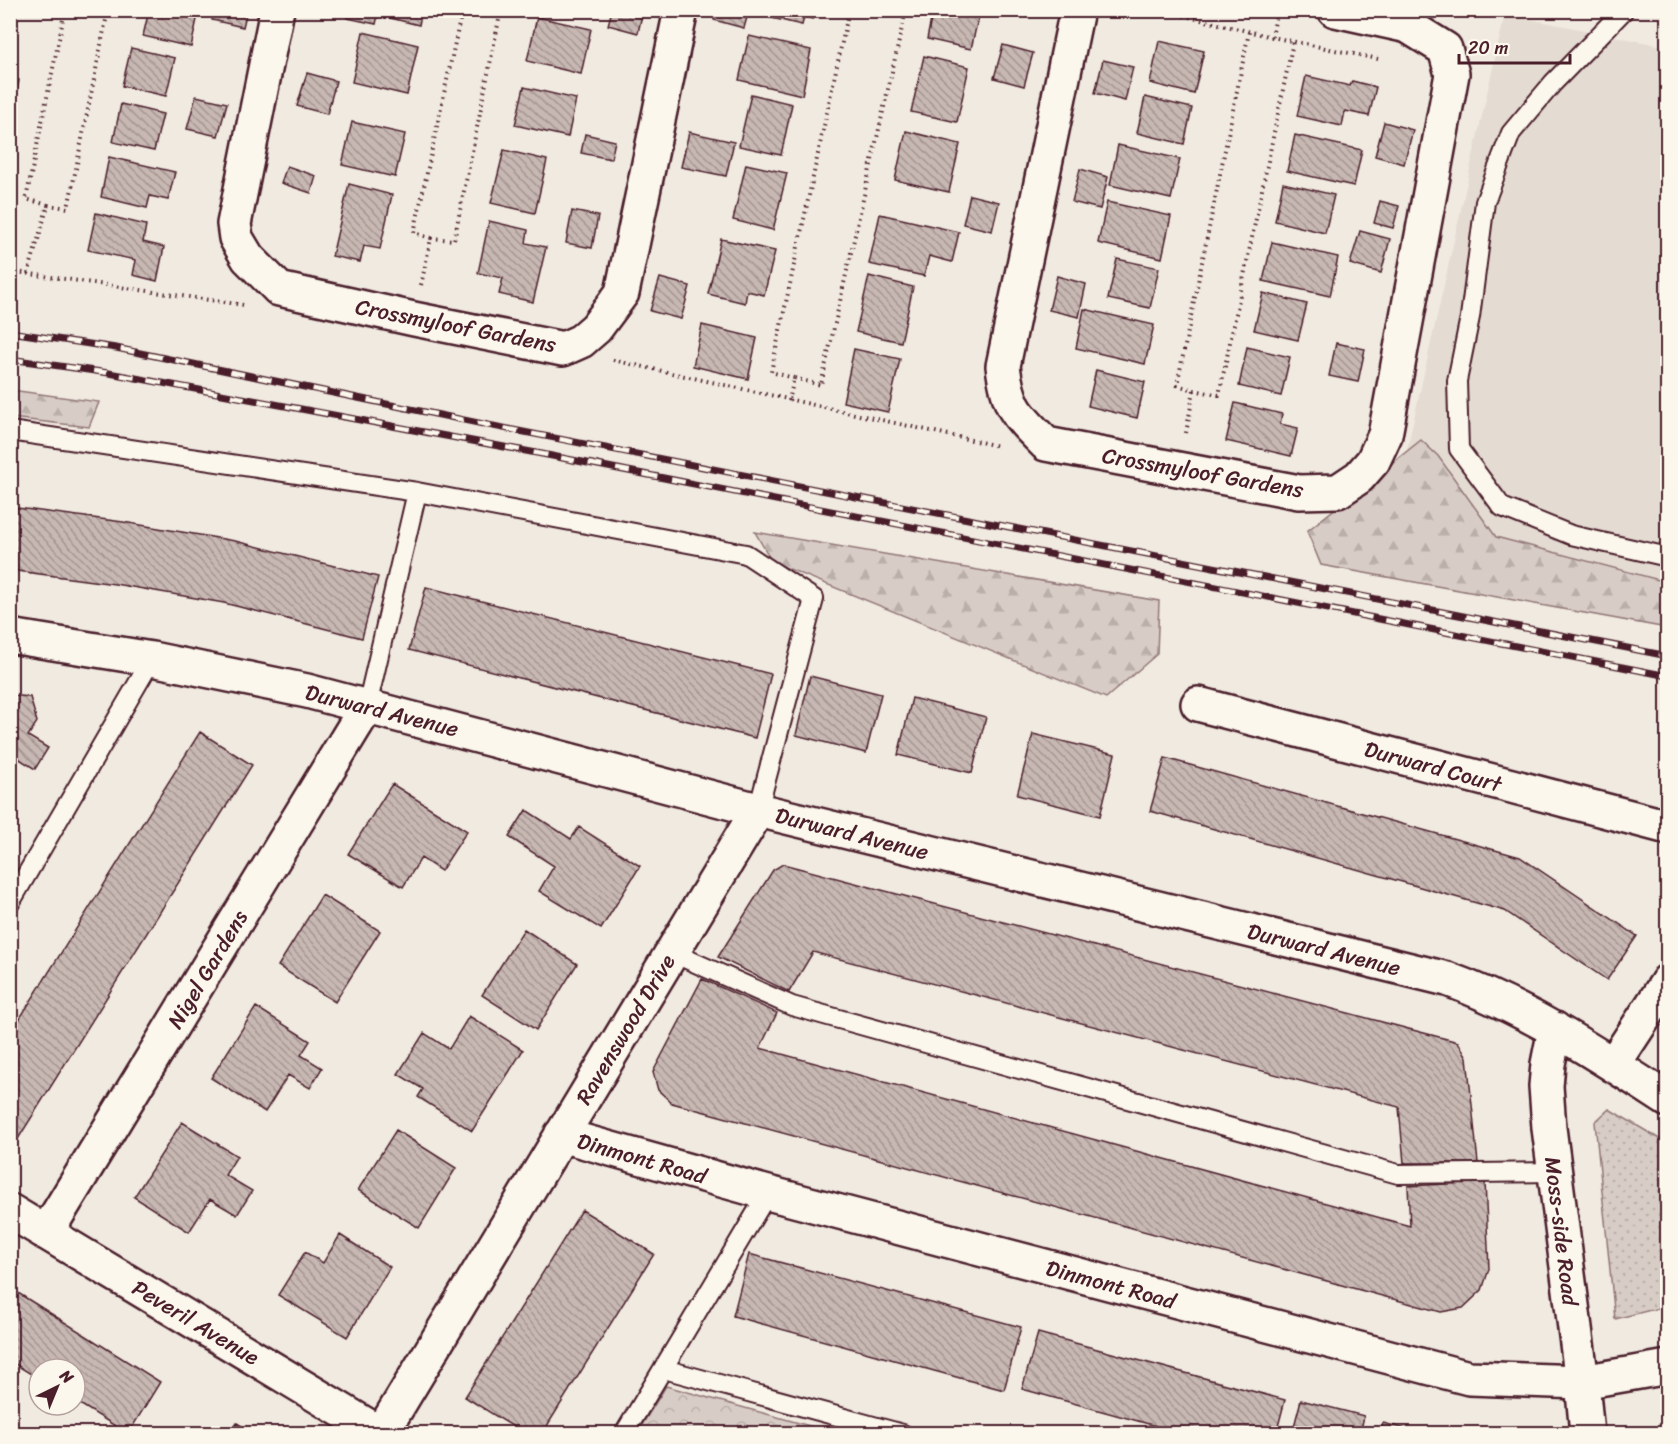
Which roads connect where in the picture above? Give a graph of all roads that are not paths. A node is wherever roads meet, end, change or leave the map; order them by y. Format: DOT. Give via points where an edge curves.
graph roads {
  1 [pos="277,10"];
  2 [pos="681,10"];
  3 [pos="1077,10"];
  4 [pos="1335,10"];
  5 [pos="1624,10"];
  6 [pos="10,431"];
  7 [pos="417,492"];
  8 [pos="1668,557"];
  9 [pos="10,636"];
  10 [pos="152,659"];
  11 [pos="1198,704"];
  12 [pos="368,706"];
  13 [pos="758,810"];
  14 [pos="1668,827"];
  15 [pos="10,903"];
  16 [pos="671,952"];
  17 [pos="1668,981"];
  18 [pos="1555,1029"];
  19 [pos="1613,1065"];
  20 [pos="1668,1100"];
  21 [pos="561,1135"];
  22 [pos="1554,1172"];
  23 [pos="768,1193"];
  24 [pos="10,1211"];
  25 [pos="46,1233"];
  26 [pos="1668,1367"];
  27 [pos="664,1369"];
  28 [pos="1582,1382"];
  29 [pos="381,1434"];
  30 [pos="624,1434"];
  31 [pos="903,1434"];
  32 [pos="1587,1434"];
  1 -- 2 [label="street, Crossmyloof Gardens" via="234,224 236,238 248,258 279,289 563,349 596,328 622,293"];
  3 -- 4 [label="street, Crossmyloof Gardens" via="1003,366 1006,389 1017,416 1046,444 1299,492 1338,491 1359,477 1373,461 1385,435 1452,74 1445,49 1407,26"];
  5 -- 8 [label="lane" via="1511,133 1496,172 1485,202 1457,381 1459,449 1502,507 1571,535"];
  6 -- 7 [label="lane"];
  7 -- 12 [label="lane"];
  7 -- 13 [label="lane" via="746,554 814,599"];
  9 -- 10 [label="street, Durward Avenue"];
  10 -- 12 [label="street, Durward Avenue"];
  10 -- 15 [label="lane"];
  11 -- 14 [label="street, Durward Court"];
  12 -- 13 [label="street, Durward Avenue"];
  12 -- 25 [label="street, Nigel Gardens"];
  13 -- 16 [label="street, Ravenswood Drive"];
  13 -- 18 [label="street, Durward Avenue" via="1447,979 1484,992"];
  16 -- 21 [label="street, Ravenswood Drive"];
  16 -- 22 [label="lane" via="792,1006 1398,1174"];
  17 -- 19 [label="street"];
  18 -- 19 [label="street, Durward Avenue"];
  18 -- 22 [label="street, Moss-side Road" via="1546,1086"];
  19 -- 20 [label="street, Durward Avenue"];
  21 -- 23 [label="street, Dinmont Road"];
  21 -- 29 [label="street, Ravenswood Drive"];
  22 -- 28 [label="street, Moss-side Road"];
  23 -- 27 [label="lane"];
  23 -- 28 [label="street, Dinmont Road" via="1469,1378"];
  24 -- 25 [label="street, Peveril Avenue"];
  25 -- 29 [label="street, Peveril Avenue"];
  26 -- 28 [label="street, Dinmont Road"];
  27 -- 30 [label="lane"];
  27 -- 31 [label="lane"];
  28 -- 32 [label="street, Moss-side Road"];
}
